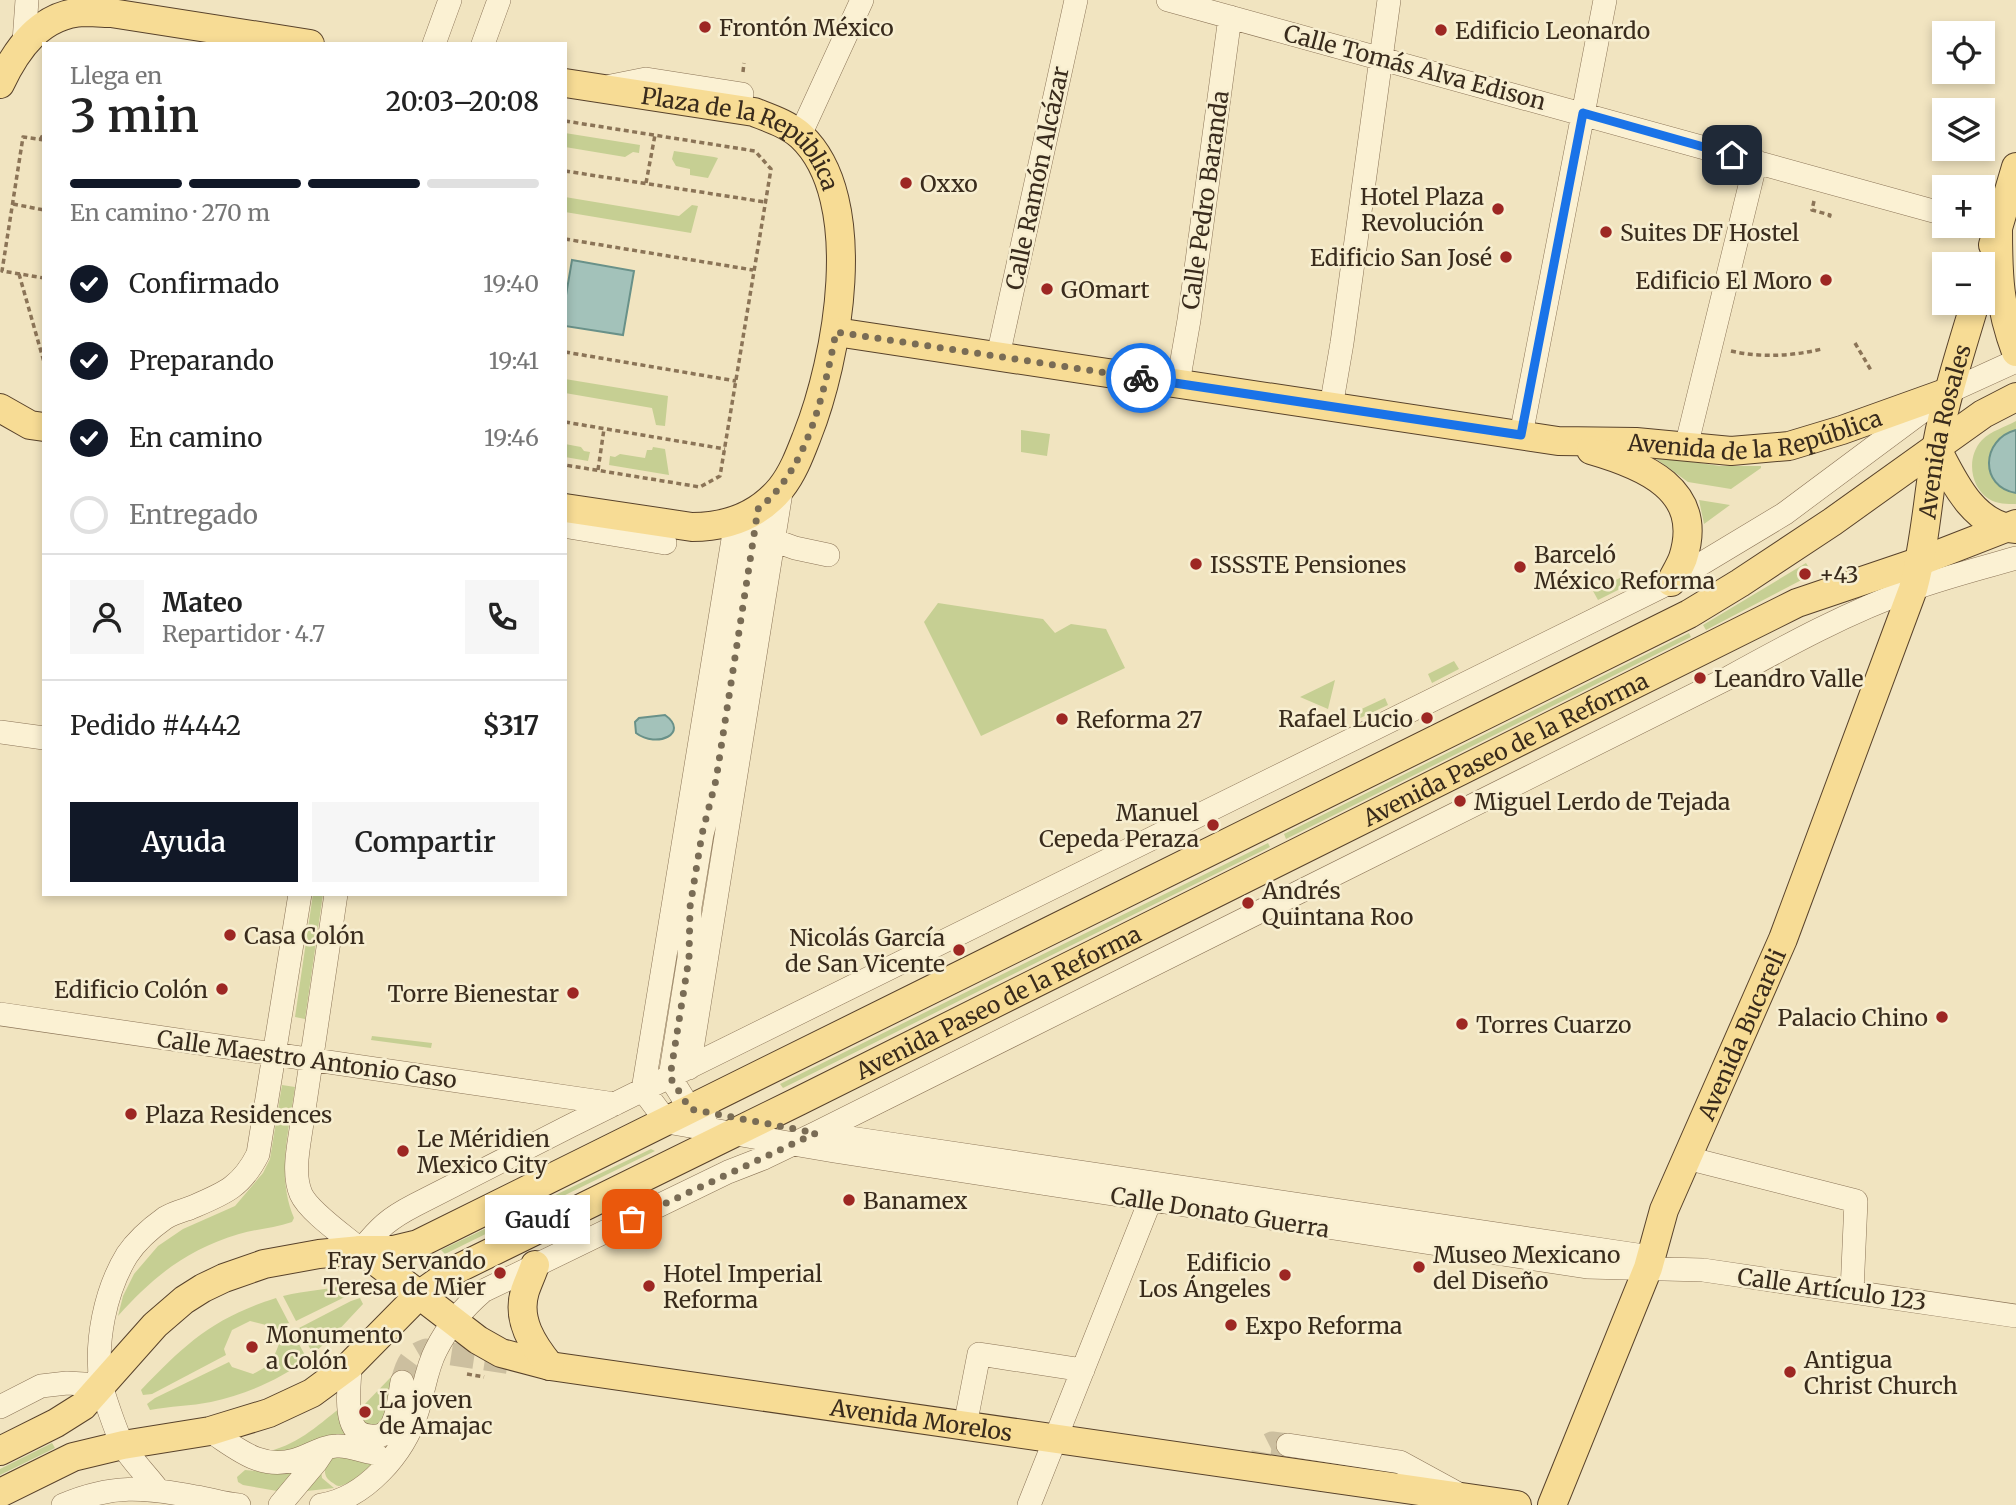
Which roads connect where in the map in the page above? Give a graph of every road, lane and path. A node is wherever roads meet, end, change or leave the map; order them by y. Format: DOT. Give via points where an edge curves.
graph roads {
  1 [pos="27,0"];
  2 [pos="450,0"];
  3 [pos="499,0"];
  4 [pos="862,0"];
  5 [pos="1076,0"];
  6 [pos="1168,0"];
  7 [pos="1389,0"];
  8 [pos="1605,0"];
  9 [pos="1230,17"];
  10 [pos="24,42"];
  11 [pos="297,42"];
  12 [pos="435,42"];
  13 [pos="484,42"];
  14 [pos="1382,57"];
  15 [pos="0,83"];
  16 [pos="567,83"];
  17 [pos="600,89"];
  18 [pos="742,94"];
  19 [pos="1583,113"];
  20 [pos="567,121"];
  21 [pos="654,135"];
  22 [pos="800,135"];
  23 [pos="42,140"];
  24 [pos="1756,161"];
  25 [pos="2016,167"];
  26 [pos="567,171"];
  27 [pos="646,183"];
  28 [pos="1814,201"];
  29 [pos="765,202"];
  30 [pos="13,204"];
  31 [pos="42,210"];
  32 [pos="1932,211"];
  33 [pos="1995,215"];
  34 [pos="1829,218"];
  35 [pos="1993,238"];
  36 [pos="567,239"];
  37 [pos="754,270"];
  38 [pos="19,274"];
  39 [pos="42,278"];
  40 [pos="1971,315"];
  41 [pos="35,331"];
  42 [pos="836,332"];
  43 [pos="42,333"];
  44 [pos="1855,343"];
  45 [pos="1822,349"];
  46 [pos="1725,350"];
  47 [pos="567,352"];
  48 [pos="2016,352"];
  49 [pos="42,355"];
  50 [pos="998,356"];
  51 [pos="2016,361"];
  52 [pos="1872,372"];
  53 [pos="736,381"];
  54 [pos="1178,383"];
  55 [pos="1948,392"];
  56 [pos="2016,397"];
  57 [pos="1331,407"];
  58 [pos="0,408"];
  59 [pos="567,422"];
  60 [pos="42,427"];
  61 [pos="604,429"];
  62 [pos="1521,435"];
  63 [pos="1558,441"];
  64 [pos="1686,447"];
  65 [pos="1936,447"];
  66 [pos="725,449"];
  67 [pos="567,465"];
  68 [pos="598,470"];
  69 [pos="782,486"];
  70 [pos="567,508"];
  71 [pos="747,515"];
  72 [pos="567,525"];
  73 [pos="2012,527"];
  74 [pos="773,540"];
  75 [pos="665,543"];
  76 [pos="828,555"];
  77 [pos="2016,558"];
  78 [pos="1921,561"];
  79 [pos="1671,582"];
  80 [pos="1913,589"];
  81 [pos="0,732"];
  82 [pos="42,738"];
  83 [pos="300,896"];
  84 [pos="336,896"];
  85 [pos="0,1014"];
  86 [pos="275,1055"];
  87 [pos="311,1059"];
  88 [pos="680,1073"];
  89 [pos="643,1090"];
  90 [pos="615,1104"];
  91 [pos="679,1115"];
  92 [pos="745,1127"];
  93 [pos="816,1133"];
  94 [pos="793,1143"];
  95 [pos="1687,1158"];
  96 [pos="1150,1201"];
  97 [pos="361,1250"];
  98 [pos="1650,1263"];
  99 [pos="535,1265"];
  100 [pos="1852,1292"];
  101 [pos="419,1295"];
  102 [pos="2016,1316"];
  103 [pos="452,1322"];
  104 [pos="350,1365"];
  105 [pos="550,1366"];
  106 [pos="1083,1370"];
  107 [pos="467,1374"];
  108 [pos="484,1377"];
  109 [pos="402,1382"];
  110 [pos="101,1385"];
  111 [pos="0,1407"];
  112 [pos="965,1426"];
  113 [pos="210,1431"];
  114 [pos="1055,1439"];
  115 [pos="123,1445"];
  116 [pos="1288,1446"];
  117 [pos="325,1447"];
  118 [pos="0,1451"];
  119 [pos="375,1453"];
  120 [pos="158,1490"];
  121 [pos="0,1493"];
  122 [pos="1465,1498"];
  123 [pos="331,1504"];
  124 [pos="63,1505"];
  125 [pos="239,1505"];
  126 [pos="280,1505"];
  127 [pos="1029,1505"];
  128 [pos="1517,1505"];
  129 [pos="1552,1505"];
  1 -- 10 [label="street"];
  2 -- 12 [label="street"];
  3 -- 13 [label="street"];
  4 -- 22 [label="street"];
  5 -- 50 [label="street, Calle Ramón Alcázar"];
  6 -- 9 [label="street, Calle Tomás Alva Edison"];
  7 -- 14 [label="street"];
  8 -- 19 [label="street"];
  9 -- 14 [label="street, Calle Tomás Alva Edison"];
  9 -- 54 [label="street, Calle Pedro Baranda"];
  10 -- 11 [label="main road" via="54,19 81,12"];
  10 -- 15 [label="main road"];
  14 -- 19 [label="street, Calle Tomás Alva Edison"];
  14 -- 57 [label="street"];
  16 -- 17 [label="main road, Plaza de la República"];
  17 -- 18 [label="street" via="646,79"];
  17 -- 22 [label="main road, Plaza de la República" via="754,112"];
  19 -- 24 [label="street, Calle Tomás Alva Edison"];
  19 -- 62 [label="street"];
  20 -- 21 [label="path"];
  21 -- 27 [label="path"];
  21 -- 29 [label="path" via="755,151 771,169"];
  22 -- 42 [label="main road, Plaza de la República" via="833,192 840,271"];
  23 -- 30 [label="path" via="23,137"];
  24 -- 32 [label="street, Calle Tomás Alva Edison"];
  24 -- 64 [label="street"];
  25 -- 33 [label="main road"];
  26 -- 27 [label="path"];
  27 -- 29 [label="path"];
  28 -- 34 [label="path" via="1812,210"];
  29 -- 37 [label="path"];
  30 -- 31 [label="path"];
  30 -- 38 [label="path" via="2,271"];
  35 -- 48 [label="main road" via="2001,304"];
  36 -- 37 [label="path"];
  37 -- 53 [label="path"];
  38 -- 39 [label="path"];
  38 -- 41 [label="path"];
  40 -- 55 [label="main road, Avenida Rosales"];
  41 -- 43 [label="path"];
  41 -- 49 [label="path"];
  42 -- 50 [label="main road, Avenida de la República"];
  42 -- 69 [label="main road, Plaza de la República" via="818,408"];
  44 -- 52 [label="path"];
  45 -- 46 [label="path" via="1774,356"];
  47 -- 53 [label="path"];
  50 -- 54 [label="main road, Avenida de la República"];
  51 -- 55 [label="street"];
  53 -- 66 [label="path"];
  54 -- 57 [label="main road, Avenida de la República"];
  55 -- 64 [label="main road, Avenida de la República" via="1789,446 1731,451"];
  55 -- 65 [label="main road, Avenida Rosales"];
  55 -- 79 [label="street" via="1784,514"];
  56 -- 65 [label="main road, Avenida Paseo de la Reforma"];
  57 -- 62 [label="main road, Avenida de la República"];
  58 -- 60 [label="main road"];
  59 -- 61 [label="path"];
  61 -- 66 [label="path"];
  61 -- 68 [label="path"];
  62 -- 63 [label="main road, Avenida de la República"];
  63 -- 64 [label="main road, Avenida de la República"];
  63 -- 79 [label="main road, Avenida de la República" via="1626,461 1671,489 1683,510 1686,539"];
  65 -- 73 [label="main road" via="1966,500 1981,515"];
  65 -- 78 [label="main road, Avenida Rosales"];
  65 -- 91 [label="main road, Avenida Paseo de la Reforma" via="1832,522 1689,614"];
  66 -- 68 [label="path" via="720,476 700,487"];
  67 -- 68 [label="path"];
  69 -- 71 [label="main road, Plaza de la República"];
  69 -- 74 [label="street"];
  70 -- 71 [label="main road" via="692,527 711,527"];
  71 -- 88 [label="street" via="716,780 690,907"];
  71 -- 89 [label="street"];
  72 -- 75 [label="street"];
  73 -- 78 [label="main road, Avenida Paseo de la Reforma"];
  74 -- 76 [label="street"];
  74 -- 88 [label="street"];
  77 -- 80 [label="street, Avenida Paseo de la Reforma"];
  78 -- 80 [label="main road, Avenida Bucareli"];
  78 -- 92 [label="main road, Avenida Paseo de la Reforma" via="1797,603"];
  79 -- 88 [label="street"];
  80 -- 93 [label="street, Avenida Paseo de la Reforma" via="1809,635"];
  80 -- 95 [label="main road, Avenida Bucareli" via="1783,939"];
  81 -- 82 [label="street"];
  83 -- 86 [label="street"];
  84 -- 87 [label="street"];
  85 -- 86 [label="street, Calle Maestro Antonio Caso"];
  86 -- 87 [label="street, Calle Maestro Antonio Caso"];
  86 -- 110 [label="street" via="258,1154 250,1170 227,1192 169,1216 127,1255 104,1316"];
  87 -- 90 [label="street, Calle Maestro Antonio Caso"];
  87 -- 97 [label="street" via="297,1161 302,1194"];
  88 -- 89 [label="street"];
  88 -- 91 [label="street"];
  89 -- 90 [label="street"];
  89 -- 91 [label="street"];
  90 -- 97 [label="street" via="391,1217"];
  91 -- 92 [label="street"];
  91 -- 97 [label="main road, Avenida Paseo de la Reforma" via="418,1244"];
  92 -- 93 [label="street"];
  92 -- 94 [label="street, Calle Donato Guerra"];
  92 -- 101 [label="main road, Avenida Paseo de la Reforma" via="453,1271"];
  93 -- 94 [label="street, Avenida Paseo de la Reforma"];
  93 -- 98 [label="street"];
  94 -- 96 [label="street, Calle Donato Guerra"];
  94 -- 99 [label="street, Avenida Paseo de la Reforma"];
  95 -- 98 [label="main road, Avenida Bucareli" via="1664,1210"];
  95 -- 100 [label="street" via="1856,1201"];
  96 -- 98 [label="street, Calle Donato Guerra" via="1587,1267"];
  96 -- 106 [label="street"];
  97 -- 101 [label="main road, Avenida Morelos"];
  97 -- 110 [label="main road, Avenida Paseo de la Reforma" via="264,1264 203,1288 155,1325"];
  98 -- 100 [label="street, Calle Artículo 123"];
  98 -- 129 [label="main road, Avenida Bucareli"];
  99 -- 103 [label="street, Avenida Paseo de la Reforma" via="483,1292"];
  99 -- 105 [label="main road" via="525,1292 524,1318 532,1341"];
  100 -- 102 [label="street, Calle Artículo 123"];
  101 -- 103 [label="main road, Avenida Morelos"];
  101 -- 104 [label="main road, Avenida Paseo de la Reforma"];
  103 -- 105 [label="main road, Avenida Morelos" via="501,1353"];
  103 -- 123 [label="street, Avenida Paseo de la Reforma" via="431,1362 408,1437 373,1479"];
  104 -- 109 [label="street" via="350,1418 364,1436 383,1435 391,1429"];
  104 -- 113 [label="main road, Avenida Paseo de la Reforma" via="312,1393 269,1413"];
  105 -- 112 [label="main road, Avenida Morelos"];
  106 -- 112 [label="street" via="979,1354"];
  106 -- 114 [label="street"];
  107 -- 108 [label="path"];
  110 -- 111 [label="street" via="41,1386"];
  110 -- 115 [label="street"];
  110 -- 118 [label="main road, Avenida Paseo de la Reforma" via="83,1406"];
  112 -- 114 [label="main road, Avenida Morelos"];
  113 -- 115 [label="main road, Avenida Paseo de la Reforma"];
  113 -- 117 [label="street" via="270,1463 297,1460"];
  114 -- 122 [label="main road, Avenida Morelos"];
  114 -- 127 [label="street"];
  115 -- 120 [label="street"];
  115 -- 121 [label="main road, Avenida Paseo de la Reforma" via="73,1457"];
  116 -- 122 [label="street" via="1400,1462"];
  117 -- 119 [label="street"];
  117 -- 126 [label="street"];
  120 -- 124 [label="street" via="97,1492"];
  120 -- 125 [label="street"];
  122 -- 128 [label="main road, Avenida Morelos"];
}
